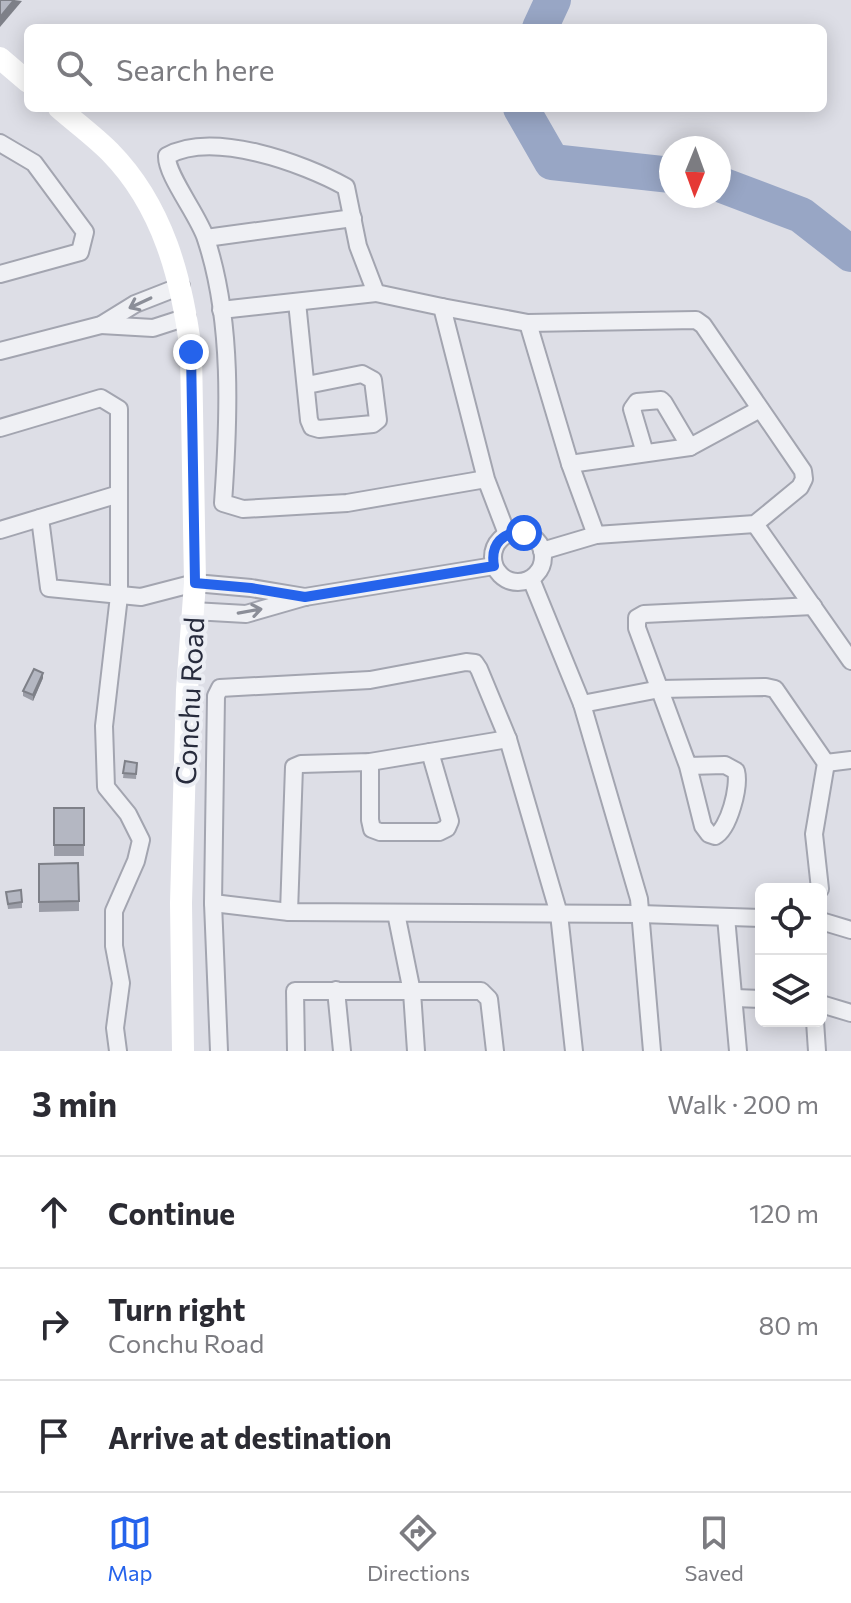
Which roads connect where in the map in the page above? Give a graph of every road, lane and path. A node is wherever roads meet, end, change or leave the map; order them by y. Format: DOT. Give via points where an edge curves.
graph roads {
  1 [pos="0,58"];
  2 [pos="24,79"];
  3 [pos="64,112"];
  4 [pos="0,143"];
  5 [pos="353,218"];
  6 [pos="206,238"];
  7 [pos="0,274"];
  8 [pos="181,286"];
  9 [pos="376,293"];
  10 [pos="297,302"];
  11 [pos="442,307"];
  12 [pos="221,310"];
  13 [pos="187,317"];
  14 [pos="528,323"];
  15 [pos="101,325"];
  16 [pos="0,351"];
  17 [pos="307,385"];
  18 [pos="760,409"];
  19 [pos="0,428"];
  20 [pos="690,447"];
  21 [pos="645,453"];
  22 [pos="570,464"];
  23 [pos="486,479"];
  24 [pos="119,494"];
  25 [pos="40,518"];
  26 [pos="755,524"];
  27 [pos="0,530"];
  28 [pos="507,534"];
  29 [pos="596,535"];
  30 [pos="542,551"];
  31 [pos="494,566"];
  32 [pos="531,579"];
  33 [pos="195,583"];
  34 [pos="119,596"];
  35 [pos="305,597"];
  36 [pos="813,606"];
  37 [pos="193,611"];
  38 [pos="851,661"];
  39 [pos="660,689"];
  40 [pos="582,704"];
  41 [pos="508,739"];
  42 [pos="430,752"];
  43 [pos="851,760"];
  44 [pos="370,762"];
  45 [pos="826,763"];
  46 [pos="688,766"];
  47 [pos="819,883"];
  48 [pos="213,903"];
  49 [pos="289,912"];
  50 [pos="396,913"];
  51 [pos="559,914"];
  52 [pos="640,914"];
  53 [pos="726,917"];
  54 [pos="755,918"];
  55 [pos="827,923"];
  56 [pos="851,930"];
  57 [pos="336,990"];
  58 [pos="412,992"];
  59 [pos="735,998"];
  60 [pos="755,999"];
  61 [pos="827,1006"];
  62 [pos="851,1013"];
  63 [pos="815,1027"];
  64 [pos="118,1051"];
  65 [pos="183,1051"];
  66 [pos="219,1051"];
  67 [pos="296,1051"];
  68 [pos="342,1051"];
  69 [pos="416,1051"];
  70 [pos="495,1051"];
  71 [pos="574,1051"];
  72 [pos="652,1051"];
  73 [pos="738,1051"];
  74 [pos="817,1051"];
  1 -- 2 [label="main road"];
  3 -- 8 [label="main road, Conchu Road" via="110,151 139,187 165,234"];
  4 -- 7 [label="street" via="34,163 85,232 80,252"];
  5 -- 6 [label="street"];
  5 -- 6 [label="street" via="346,187 276,159 216,146 175,152 167,156 166,166"];
  5 -- 9 [label="street"];
  6 -- 12 [label="street"];
  8 -- 13 [label="main road, Conchu Road"];
  8 -- 15 [label="street, one-way"];
  9 -- 10 [label="street"];
  9 -- 11 [label="street"];
  10 -- 12 [label="street"];
  10 -- 17 [label="street"];
  11 -- 14 [label="street"];
  11 -- 23 [label="street"];
  12 -- 23 [label="street" via="228,395 223,503 243,509 347,503"];
  13 -- 15 [label="street" via="153,328"];
  13 -- 33 [label="main road, Conchu Road"];
  14 -- 18 [label="street" via="696,320"];
  14 -- 22 [label="street"];
  15 -- 16 [label="street"];
  17 -- 17 [label="street" via="312,427 378,420 369,376"];
  18 -- 20 [label="street"];
  18 -- 26 [label="street" via="804,479"];
  19 -- 24 [label="street" via="101,398 119,409"];
  20 -- 21 [label="street"];
  20 -- 21 [label="street" via="661,400 637,402 632,409"];
  21 -- 22 [label="street"];
  22 -- 29 [label="street"];
  23 -- 28 [label="street"];
  24 -- 25 [label="street"];
  24 -- 34 [label="street"];
  25 -- 27 [label="street"];
  25 -- 34 [label="street" via="49,588"];
  26 -- 29 [label="street"];
  26 -- 36 [label="street"];
  28 -- 30 [label="street" via="533,537"];
  28 -- 31 [label="street" via="494,547"];
  29 -- 30 [label="street"];
  30 -- 32 [label="street" via="541,566"];
  31 -- 32 [label="street" via="505,579"];
  31 -- 35 [label="street"];
  32 -- 40 [label="street"];
  33 -- 34 [label="street" via="141,597"];
  33 -- 35 [label="street"];
  33 -- 37 [label="main road, Conchu Road"];
  34 -- 64 [label="street" via="104,726 106,787 141,840 114,911 121,983 115,1028"];
  37 -- 35 [label="street, one-way" via="246,614"];
  36 -- 38 [label="street"];
  36 -- 39 [label="street" via="644,614 637,618 637,628"];
  37 -- 65 [label="main road, Conchu Road" via="181,903"];
  39 -- 40 [label="street"];
  39 -- 45 [label="street" via="775,689"];
  39 -- 46 [label="street"];
  40 -- 52 [label="street"];
  41 -- 42 [label="street"];
  41 -- 48 [label="street" via="475,663 370,680 220,688"];
  41 -- 51 [label="street"];
  42 -- 44 [label="street"];
  42 -- 44 [label="street" via="450,821 439,832 372,829"];
  43 -- 45 [label="street"];
  44 -- 49 [label="street" via="294,767"];
  45 -- 47 [label="street" via="814,834"];
  48 -- 49 [label="street"];
  48 -- 66 [label="street"];
  49 -- 50 [label="street"];
  50 -- 51 [label="street"];
  50 -- 58 [label="street"];
  51 -- 52 [label="street"];
  51 -- 71 [label="street"];
  52 -- 53 [label="street"];
  52 -- 72 [label="street"];
  53 -- 54 [label="street"];
  53 -- 59 [label="street"];
  55 -- 56 [label="street"];
  57 -- 58 [label="street"];
  57 -- 67 [label="street" via="295,991"];
  57 -- 68 [label="street"];
  58 -- 69 [label="street"];
  58 -- 70 [label="street" via="486,994"];
  59 -- 60 [label="street"];
  59 -- 73 [label="street"];
  61 -- 62 [label="street"];
  63 -- 74 [label="street"];
}
